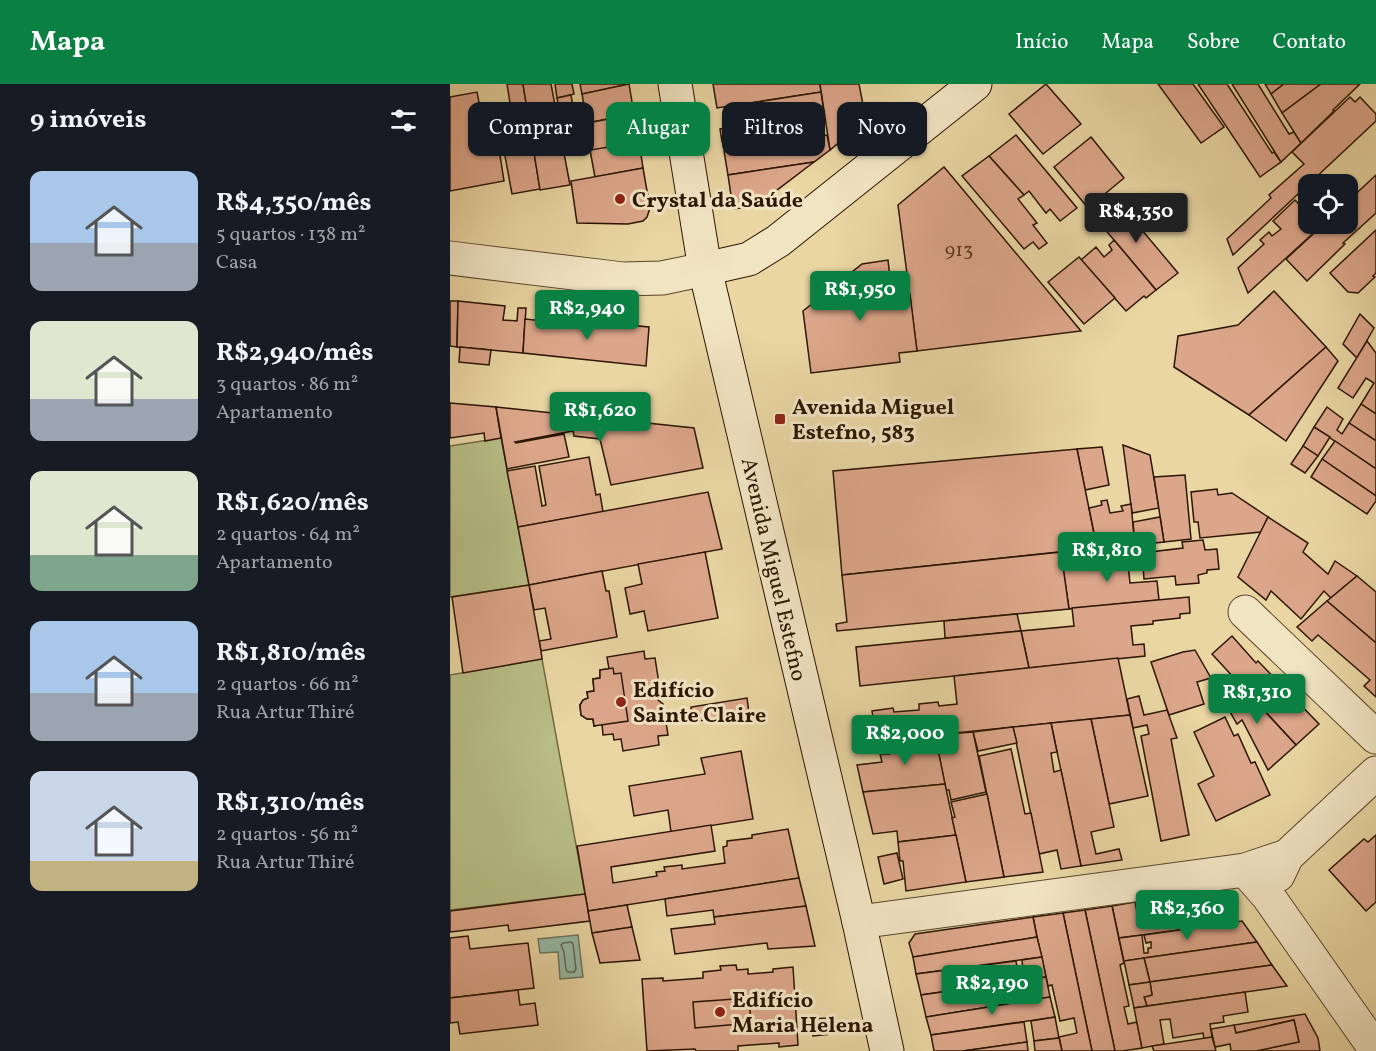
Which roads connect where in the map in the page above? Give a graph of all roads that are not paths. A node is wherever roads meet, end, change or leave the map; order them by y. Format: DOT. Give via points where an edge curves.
graph roads {
  1 [pos="675,84"];
  2 [pos="975,84"];
  3 [pos="450,258"];
  4 [pos="705,269"];
  5 [pos="1245,612"];
  6 [pos="1376,736"];
  7 [pos="1376,772"];
  8 [pos="1287,856"];
  9 [pos="1245,870"];
  10 [pos="1268,896"];
  11 [pos="859,922"];
  12 [pos="1376,1050"];
  13 [pos="886,1051"];
  1 -- 4 [label="street, Avenida Miguel Estefno"];
  2 -- 4 [label="street" via="778,241 749,259"];
  3 -- 4 [label="street" via="623,279 662,278"];
  4 -- 11 [label="street, Avenida Miguel Estefno"];
  5 -- 6 [label="street"];
  7 -- 8 [label="street"];
  8 -- 9 [label="street"];
  8 -- 10 [label="street"];
  9 -- 10 [label="street"];
  9 -- 11 [label="street"];
  10 -- 12 [label="street"];
  11 -- 13 [label="street, Avenida Miguel Estefno"];
}
